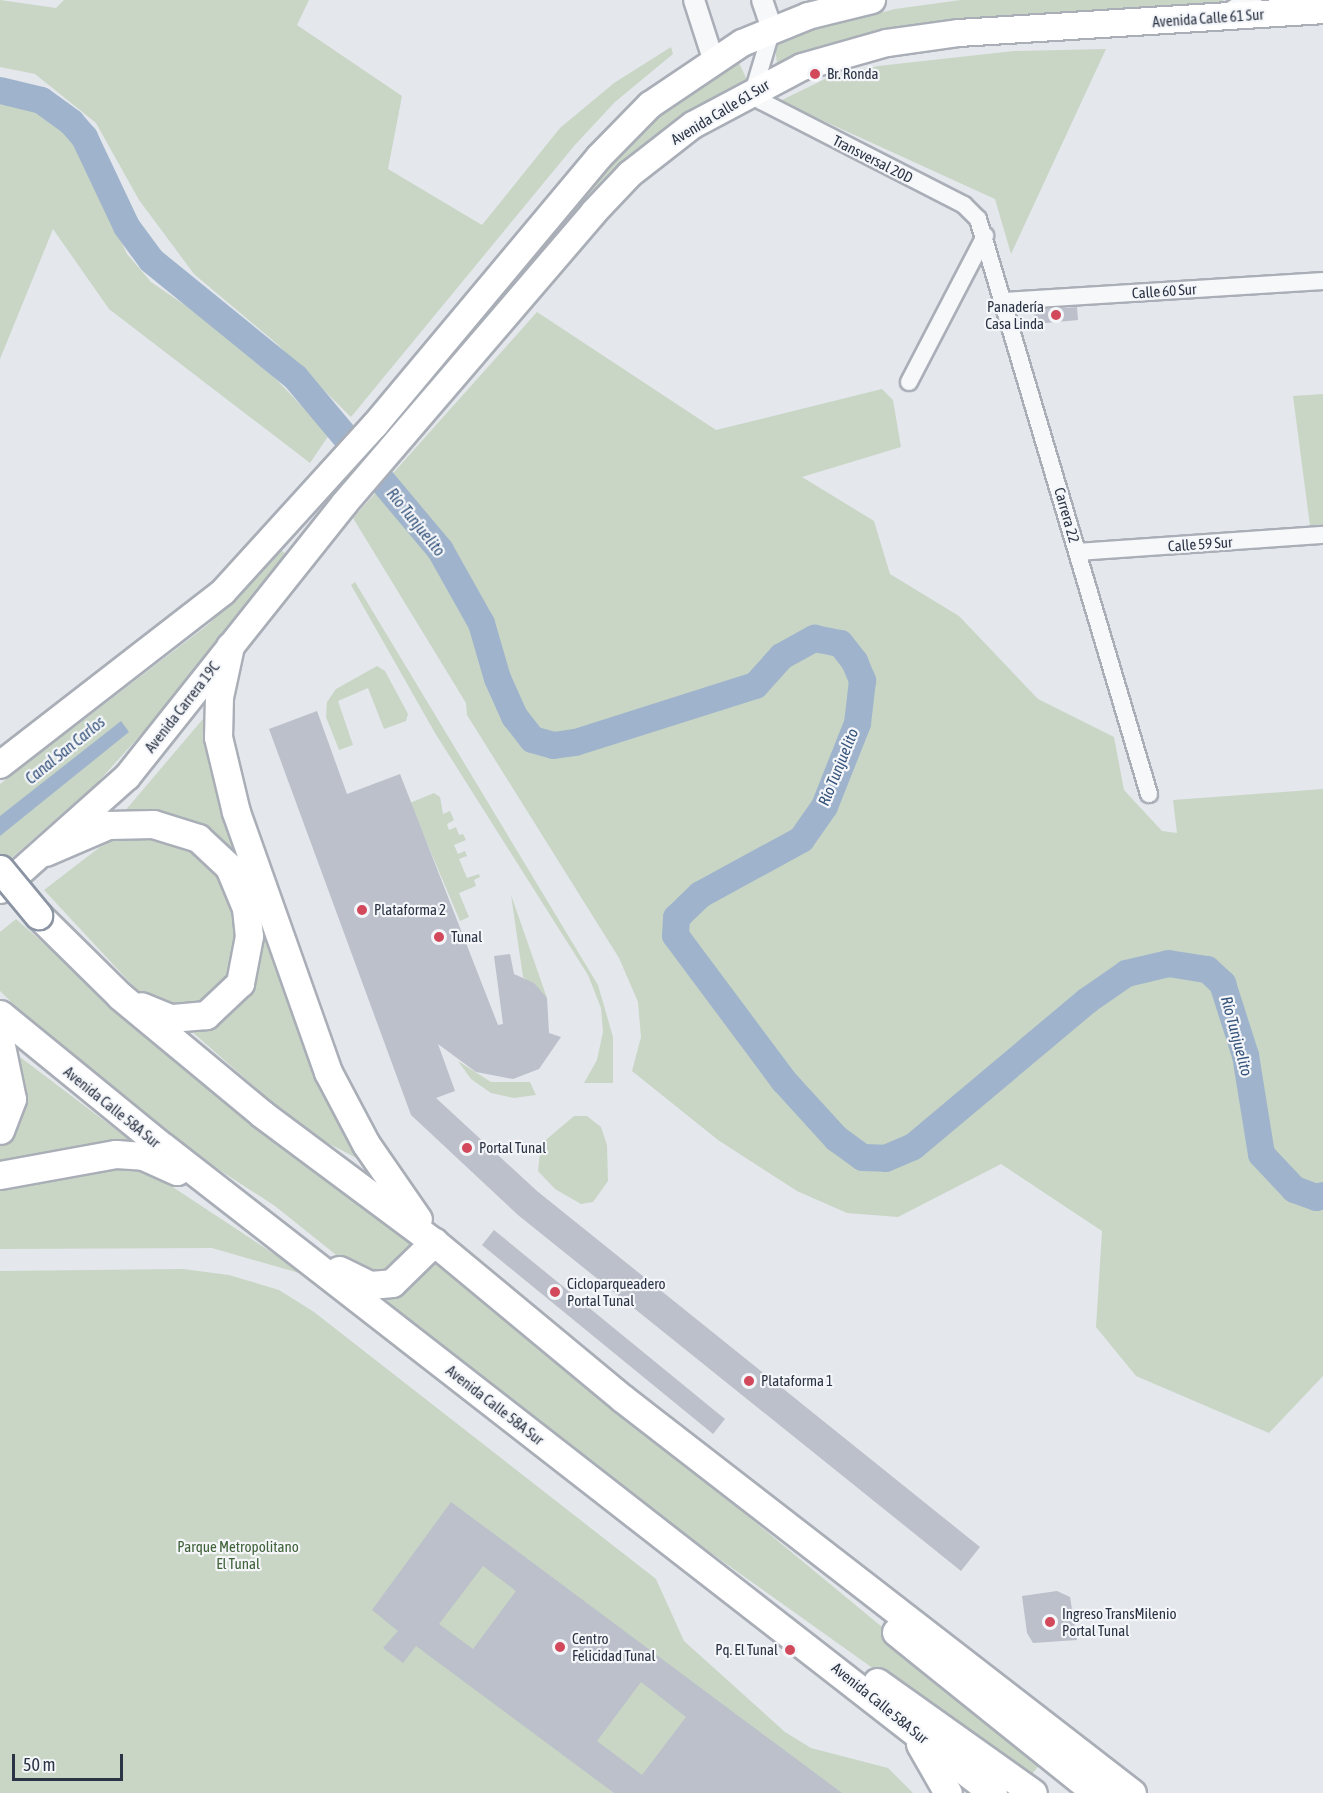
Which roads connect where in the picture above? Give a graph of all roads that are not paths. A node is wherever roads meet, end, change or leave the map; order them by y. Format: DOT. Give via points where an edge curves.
graph roads {
  1 [pos="694,0"];
  2 [pos="762,0"];
  3 [pos="872,0"];
  4 [pos="1251,0"];
  5 [pos="1307,7"];
  6 [pos="1223,17"];
  7 [pos="772,29"];
  8 [pos="713,59"];
  9 [pos="754,89"];
  10 [pos="985,236"];
  11 [pos="1323,281"];
  12 [pos="1004,301"];
  13 [pos="909,382"];
  14 [pos="344,504"];
  15 [pos="1323,535"];
  16 [pos="1078,552"];
  17 [pos="230,646"];
  18 [pos="0,765"];
  19 [pos="1149,794"];
  20 [pos="45,852"];
  21 [pos="0,869"];
  22 [pos="0,890"];
  23 [pos="120,996"];
  24 [pos="0,1014"];
  25 [pos="0,1041"];
  26 [pos="0,1130"];
  27 [pos="0,1175"];
  28 [pos="220,1192"];
  29 [pos="286,1242"];
  30 [pos="434,1242"];
  31 [pos="776,1620"];
  32 [pos="903,1722"];
  33 [pos="1102,1784"];
  34 [pos="948,1793"];
  35 [pos="993,1793"];
  36 [pos="1033,1793"];
  37 [pos="1132,1793"];
  1 -- 8 [label="street"];
  2 -- 7 [label="street"];
  3 -- 7 [label="main road"];
  4 -- 6 [label="street"];
  5 -- 6 [label="main road, Avenida Calle 61 Sur"];
  6 -- 9 [label="main road, Avenida Calle 61 Sur" via="924,37 830,57"];
  7 -- 8 [label="main road"];
  7 -- 9 [label="street"];
  8 -- 18 [label="main road" via="669,90 614,140 375,425 210,604"];
  9 -- 10 [label="street, Transversal 20D" via="766,105 964,206"];
  9 -- 14 [label="main road, Avenida Calle 61 Sur" via="693,125 622,182"];
  10 -- 12 [label="street, Carrera 22"];
  10 -- 13 [label="street"];
  11 -- 12 [label="street, Calle 60 Sur"];
  12 -- 16 [label="street, Carrera 22"];
  14 -- 17 [label="main road, Avenida Carrera 19C"];
  15 -- 16 [label="street, Calle 59 Sur"];
  16 -- 19 [label="street, Carrera 22"];
  17 -- 20 [label="main road, Avenida Carrera 19C" via="127,777"];
  17 -- 30 [label="highway" via="219,698 218,737 236,812 328,1072 366,1144"];
  20 -- 22 [label="main road, Avenida Carrera 19C"];
  20 -- 23 [label="highway" via="108,825 153,824 198,838 234,875 246,908 249,936 247,962 231,995 206,1015 190,1018 170,1018"];
  21 -- 23 [label="highway, bridge" via="38,915"];
  23 -- 30 [label="highway" via="262,1114"];
  24 -- 28 [label="highway, Avenida Calle 58A Sur"];
  25 -- 26 [label="highway" via="12,1099"];
  27 -- 28 [label="highway" via="132,1154"];
  28 -- 29 [label="highway, Avenida Calle 58A Sur"];
  29 -- 30 [label="highway" via="361,1282 381,1286 403,1276"];
  29 -- 31 [label="highway, Avenida Calle 58A Sur"];
  30 -- 33 [label="highway" via="752,1499 873,1612"];
  31 -- 32 [label="highway, Avenida Calle 58A Sur"];
  31 -- 36 [label="highway" via="915,1705"];
  32 -- 34 [label="highway"];
  32 -- 35 [label="highway, Avenida Calle 58A Sur"];
  33 -- 37 [label="highway"];
}
